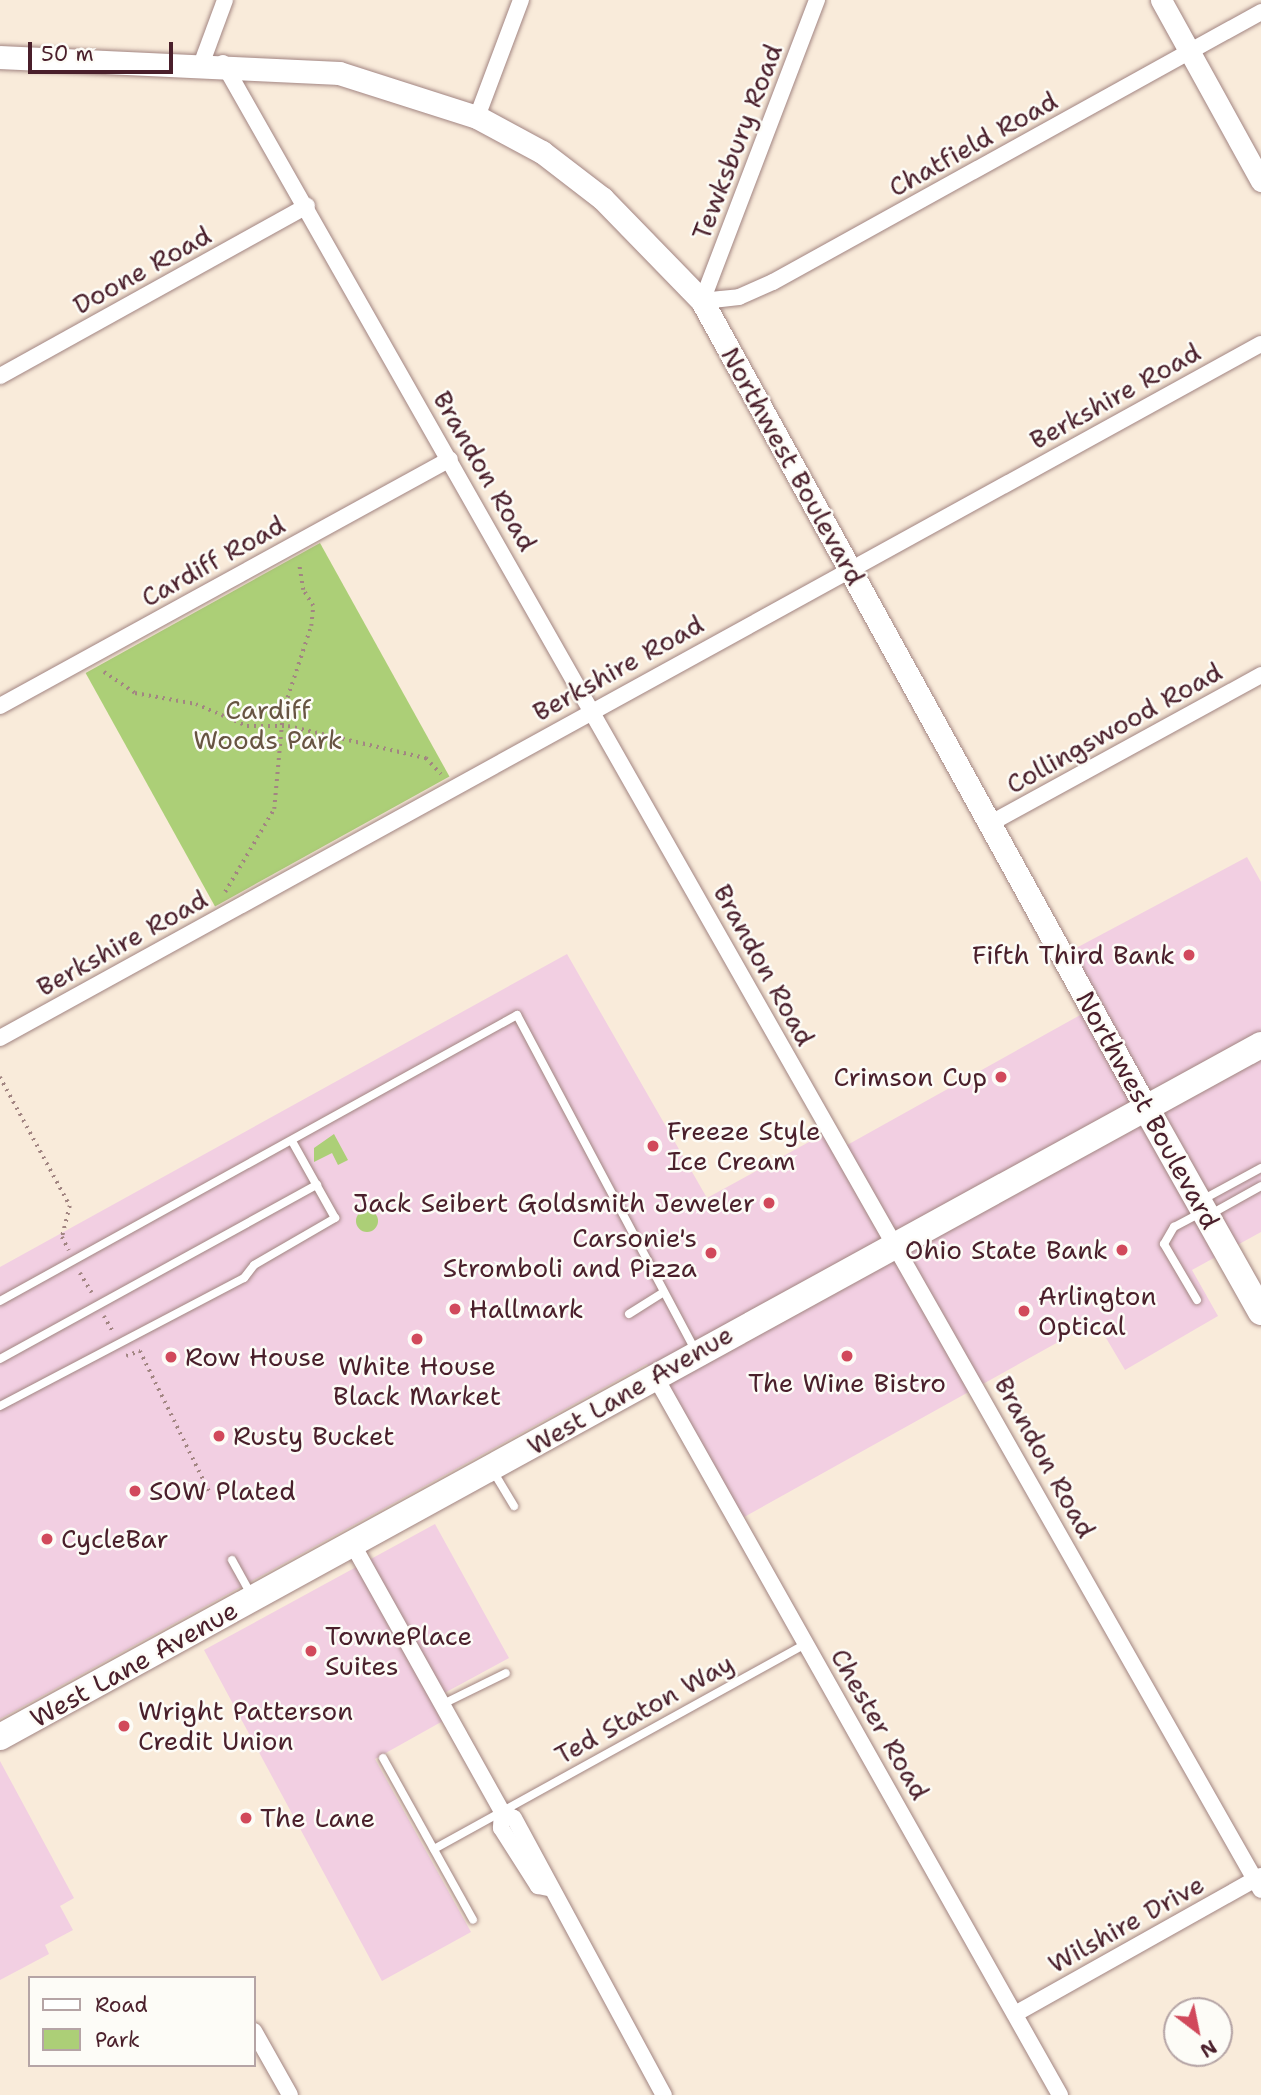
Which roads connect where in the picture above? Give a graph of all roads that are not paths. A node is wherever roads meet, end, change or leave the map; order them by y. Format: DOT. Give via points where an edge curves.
graph roads {
  1 [pos="225,0"];
  2 [pos="520,0"];
  3 [pos="817,0"];
  4 [pos="1161,0"];
  5 [pos="1261,12"];
  6 [pos="1189,52"];
  7 [pos="0,57"];
  8 [pos="212,64"];
  9 [pos="477,117"];
  10 [pos="1261,181"];
  11 [pos="307,206"];
  12 [pos="702,301"];
  13 [pos="1261,344"];
  14 [pos="0,376"];
  15 [pos="450,458"];
  16 [pos="850,569"];
  17 [pos="1261,675"];
  18 [pos="0,706"];
  19 [pos="592,710"];
  20 [pos="991,823"];
  21 [pos="0,1038"];
  22 [pos="1261,1045"];
  23 [pos="1146,1108"];
  24 [pos="292,1141"];
  25 [pos="1261,1168"];
  26 [pos="317,1185"];
  27 [pos="1261,1186"];
  28 [pos="1203,1210"];
  29 [pos="894,1246"];
  30 [pos="663,1292"];
  31 [pos="1197,1300"];
  32 [pos="0,1301"];
  33 [pos="1261,1312"];
  34 [pos="629,1314"];
  35 [pos="697,1354"];
  36 [pos="0,1359"];
  37 [pos="656,1378"];
  38 [pos="0,1406"];
  39 [pos="492,1468"];
  40 [pos="514,1506"];
  41 [pos="353,1545"];
  42 [pos="232,1560"];
  43 [pos="254,1599"];
  44 [pos="806,1644"];
  45 [pos="506,1673"];
  46 [pos="443,1703"];
  47 [pos="0,1737"];
  48 [pos="383,1758"];
  49 [pos="502,1812"];
  50 [pos="434,1849"];
  51 [pos="1259,1882"];
  52 [pos="473,1920"];
  53 [pos="1015,2014"];
  54 [pos="256,2035"];
  55 [pos="290,2095"];
  56 [pos="664,2095"];
  57 [pos="1060,2095"];
  1 -- 8 [label="street"];
  2 -- 9 [label="street"];
  3 -- 12 [label="street, Tewksbury Road"];
  4 -- 6 [label="street"];
  5 -- 6 [label="street, Chatfield Road"];
  6 -- 10 [label="street"];
  6 -- 12 [label="street, Chatfield Road" via="773,282 739,297"];
  7 -- 8 [label="main road, Northwest Boulevard" via="113,67"];
  8 -- 9 [label="main road, Northwest Boulevard" via="339,74"];
  8 -- 11 [label="street, Brandon Road"];
  9 -- 12 [label="main road, Northwest Boulevard" via="542,152 602,198"];
  11 -- 14 [label="street, Doone Road"];
  11 -- 15 [label="street, Brandon Road"];
  12 -- 16 [label="main road, Northwest Boulevard"];
  13 -- 16 [label="street, Berkshire Road"];
  15 -- 18 [label="street, Cardiff Road"];
  15 -- 19 [label="street, Brandon Road"];
  16 -- 19 [label="street, Berkshire Road"];
  16 -- 20 [label="main road, Northwest Boulevard"];
  17 -- 20 [label="street, Collingswood Road"];
  19 -- 21 [label="street, Berkshire Road"];
  19 -- 29 [label="street, Brandon Road"];
  20 -- 23 [label="main road, Northwest Boulevard"];
  22 -- 23 [label="main road, West Lane Avenue"];
  23 -- 28 [label="main road, Northwest Boulevard"];
  23 -- 29 [label="main road, West Lane Avenue"];
  24 -- 26 [label="lane"];
  24 -- 30 [label="lane" via="517,1015"];
  24 -- 32 [label="lane"];
  25 -- 28 [label="lane"];
  26 -- 36 [label="lane"];
  26 -- 38 [label="lane" via="335,1219 254,1265 244,1278"];
  27 -- 28 [label="lane"];
  28 -- 31 [label="lane" via="1174,1227 1164,1244"];
  28 -- 33 [label="main road, Northwest Boulevard"];
  29 -- 35 [label="main road, West Lane Avenue"];
  29 -- 51 [label="street, Brandon Road"];
  30 -- 34 [label="lane"];
  30 -- 35 [label="lane"];
  35 -- 37 [label="main road, West Lane Avenue"];
  37 -- 39 [label="main road, West Lane Avenue"];
  37 -- 44 [label="street, Chester Road"];
  39 -- 40 [label="lane"];
  39 -- 41 [label="main road, West Lane Avenue"];
  41 -- 43 [label="main road, West Lane Avenue"];
  41 -- 46 [label="street"];
  42 -- 43 [label="lane"];
  43 -- 47 [label="main road, West Lane Avenue"];
  44 -- 49 [label="lane, Ted Staton Way"];
  44 -- 53 [label="street, Chester Road"];
  45 -- 46 [label="lane"];
  46 -- 49 [label="street"];
  48 -- 50 [label="lane"];
  49 -- 50 [label="lane, Ted Staton Way"];
  49 -- 56 [label="street" via="514,1818"];
  50 -- 52 [label="lane"];
  51 -- 53 [label="street, Wilshire Drive"];
  53 -- 57 [label="street, Chester Road"];
  54 -- 55 [label="street"];
}
